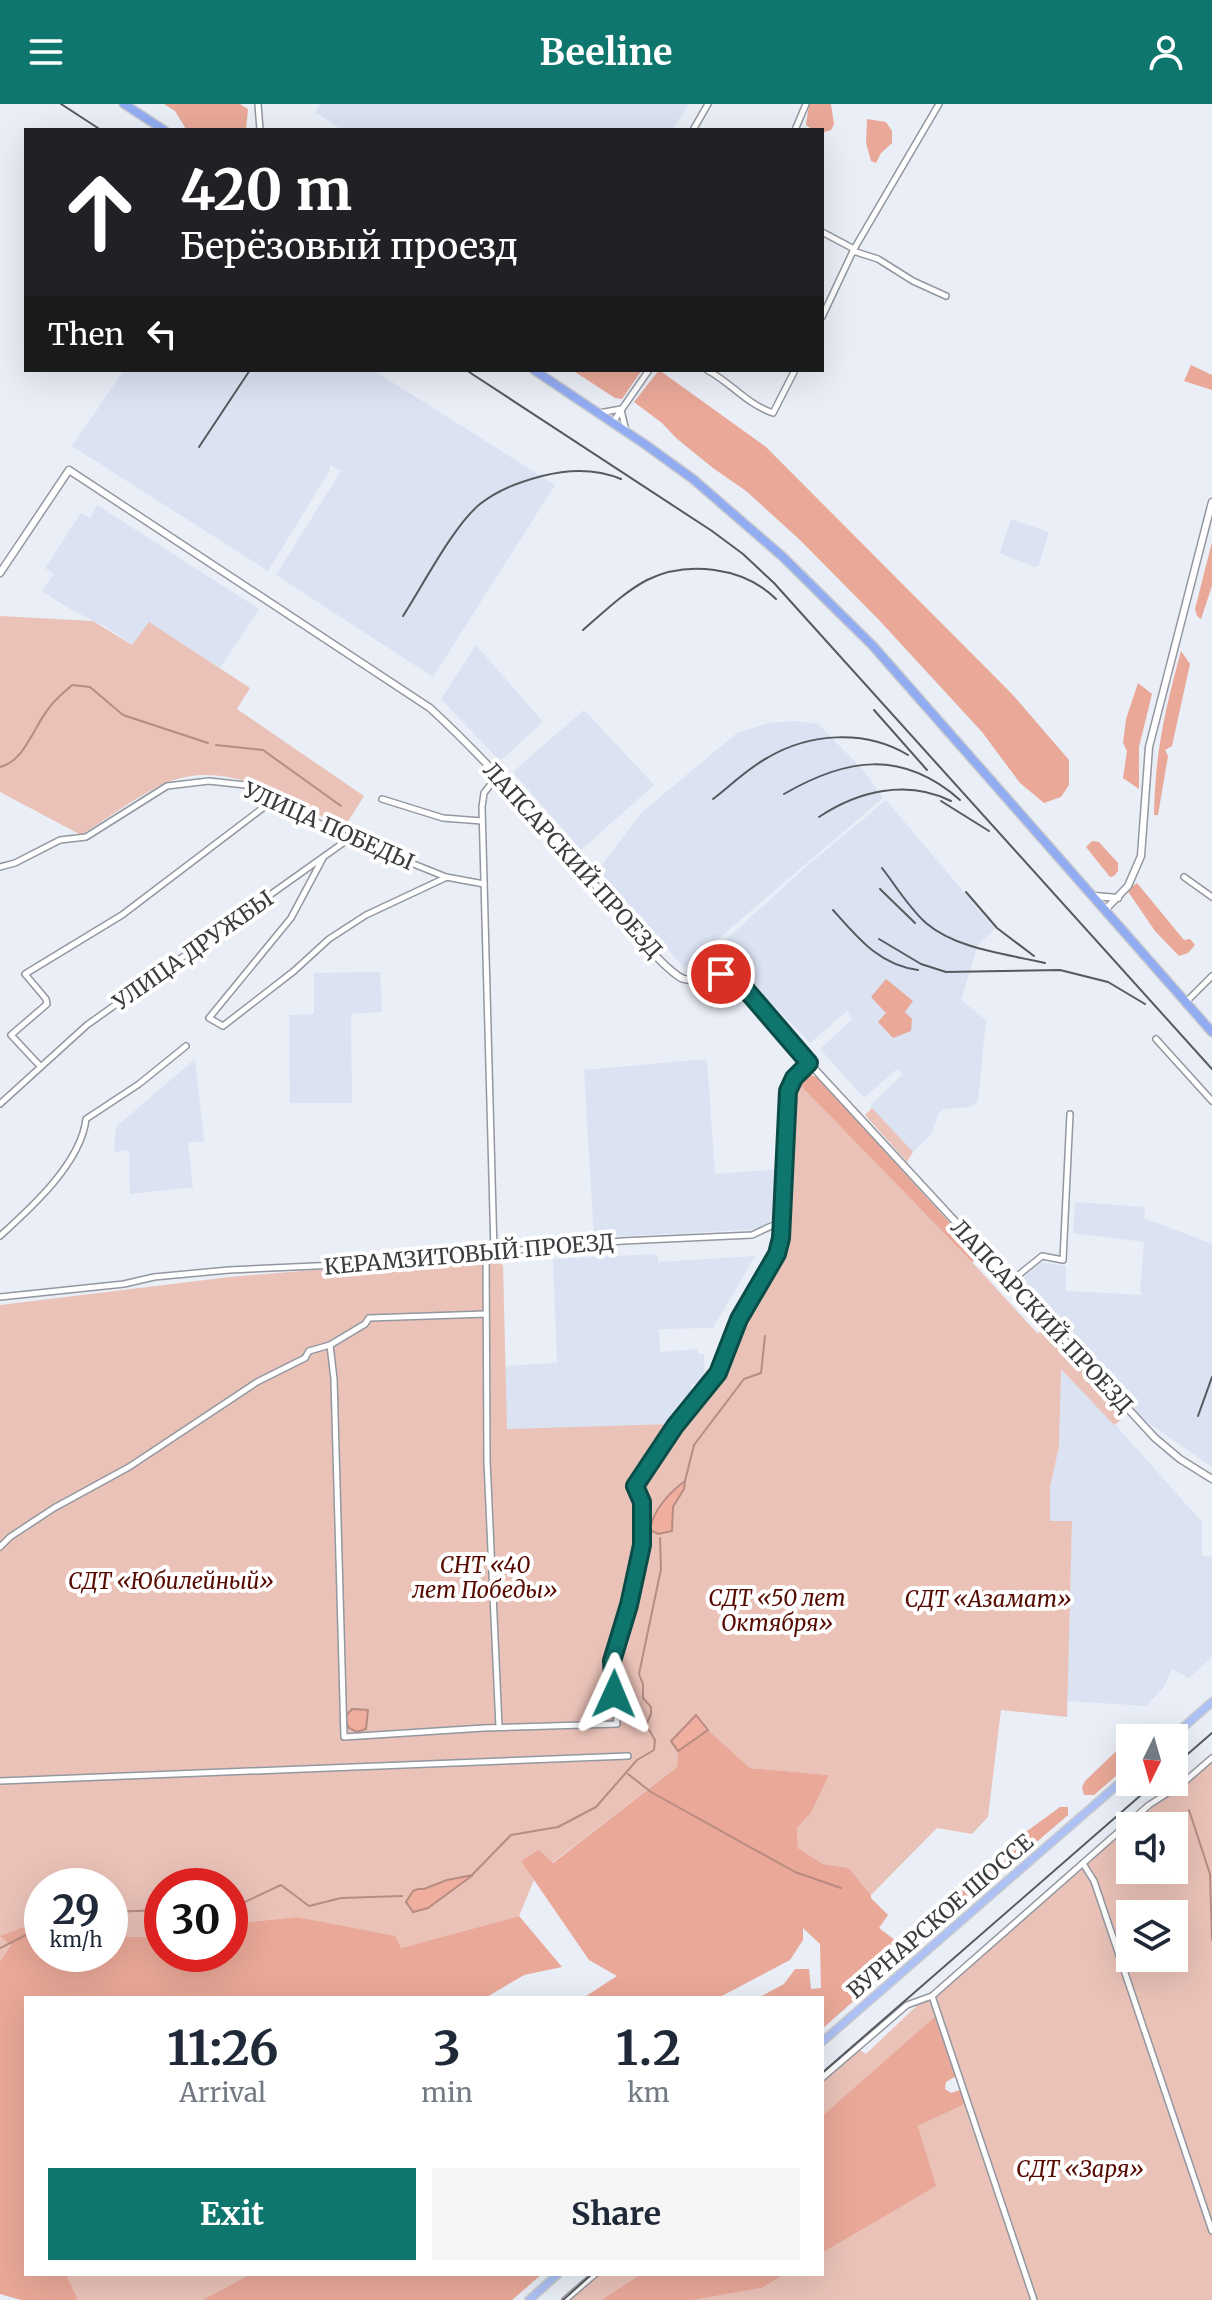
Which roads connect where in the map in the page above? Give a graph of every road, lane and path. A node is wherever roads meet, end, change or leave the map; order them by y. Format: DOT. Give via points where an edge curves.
graph roads {
  1 [pos="124,104"];
  2 [pos="258,104"];
  3 [pos="708,104"];
  4 [pos="806,104"];
  5 [pos="939,104"];
  6 [pos="161,128"];
  7 [pos="260,128"];
  8 [pos="694,128"];
  9 [pos="796,128"];
  10 [pos="824,233"];
  11 [pos="854,250"];
  12 [pos="946,296"];
  13 [pos="824,313"];
  14 [pos="537,372"];
  15 [pos="648,372"];
  16 [pos="710,372"];
  17 [pos="794,372"];
  18 [pos="621,409"];
  19 [pos="599,413"];
  20 [pos="613,422"];
  21 [pos="626,431"];
  22 [pos="1212,502"];
  23 [pos="0,573"];
  24 [pos="498,775"];
  25 [pos="382,799"];
  26 [pos="272,801"];
  27 [pos="482,821"];
  28 [pos="350,838"];
  29 [pos="323,858"];
  30 [pos="0,867"];
  31 [pos="446,877"];
  32 [pos="1184,877"];
  33 [pos="484,884"];
  34 [pos="1092,895"];
  35 [pos="1212,897"];
  36 [pos="1118,898"];
  37 [pos="1105,910"];
  38 [pos="1116,923"];
  39 [pos="1212,976"];
  40 [pos="1186,1002"];
  41 [pos="1211,1030"];
  42 [pos="1156,1039"];
  43 [pos="186,1046"];
  44 [pos="809,1063"];
  45 [pos="40,1066"];
  46 [pos="1212,1101"];
  47 [pos="0,1104"];
  48 [pos="1070,1114"];
  49 [pos="782,1221"];
  50 [pos="0,1236"];
  51 [pos="486,1251"];
  52 [pos="494,1251"];
  53 [pos="1010,1282"];
  54 [pos="0,1297"];
  55 [pos="486,1314"];
  56 [pos="330,1345"];
  57 [pos="1212,1479"];
  58 [pos="0,1547"];
  59 [pos="1212,1702"];
  60 [pos="1187,1724"];
  61 [pos="499,1727"];
  62 [pos="628,1756"];
  63 [pos="1212,1758"];
  64 [pos="0,1781"];
  65 [pos="1116,1786"];
  66 [pos="1084,1865"];
  67 [pos="932,1996"];
  68 [pos="824,2040"];
  69 [pos="824,2076"];
  70 [pos="1212,2231"];
  71 [pos="556,2276"];
  72 [pos="593,2276"];
  73 [pos="529,2300"];
  74 [pos="565,2300"];
  75 [pos="1034,2300"];
  1 -- 6 [label="highway"];
  2 -- 7 [label="street"];
  3 -- 8 [label="street"];
  4 -- 9 [label="street"];
  5 -- 11 [label="street"];
  10 -- 11 [label="street"];
  11 -- 12 [label="street"];
  11 -- 13 [label="street"];
  14 -- 19 [label="highway"];
  15 -- 18 [label="street"];
  16 -- 17 [label="street" via="751,405 773,413"];
  18 -- 19 [label="street"];
  18 -- 20 [label="street"];
  18 -- 21 [label="street"];
  19 -- 20 [label="highway"];
  20 -- 21 [label="highway"];
  21 -- 34 [label="highway" via="693,479 841,613"];
  22 -- 36 [label="street" via="1149,747 1141,856"];
  23 -- 24 [label="street, ЛАПСАРСКИЙ ПРОЕЗД" via="69,470 430,708"];
  24 -- 27 [label="street" via="484,793"];
  24 -- 44 [label="street, ЛАПСАРСКИЙ ПРОЕЗД" via="678,976 734,978"];
  25 -- 27 [label="street" via="443,818"];
  26 -- 28 [label="street, УЛИЦА ПОБЕДЫ"];
  26 -- 30 [label="street, УЛИЦА ПОБЕДЫ" via="245,785 209,781 167,786 86,837 60,840"];
  26 -- 45 [label="street" via="122,915 25,974 47,1004 11,1035"];
  27 -- 33 [label="street"];
  28 -- 29 [label="street, УЛИЦА ДРУЖБЫ"];
  28 -- 31 [label="street, УЛИЦА ПОБЕДЫ"];
  29 -- 31 [label="street" via="291,918 209,1018 223,1026 329,939"];
  29 -- 45 [label="street, УЛИЦА ДРУЖБЫ" via="87,1025"];
  31 -- 33 [label="street, УЛИЦА ПОБЕДЫ"];
  32 -- 35 [label="street"];
  33 -- 52 [label="street"];
  34 -- 36 [label="street"];
  34 -- 37 [label="highway"];
  36 -- 37 [label="street"];
  36 -- 38 [label="street"];
  37 -- 38 [label="highway"];
  38 -- 40 [label="highway"];
  39 -- 40 [label="street"];
  40 -- 41 [label="highway"];
  42 -- 46 [label="street"];
  43 -- 50 [label="street" via="86,1119 74,1154 38,1201"];
  44 -- 49 [label="street" via="788,1091"];
  44 -- 53 [label="street, ЛАПСАРСКИЙ ПРОЕЗД"];
  45 -- 47 [label="street, УЛИЦА ДРУЖБЫ"];
  48 -- 53 [label="street" via="1063,1260 1042,1256"];
  49 -- 52 [label="street, КЕРАМЗИТОВЫЙ ПРОЕЗД" via="752,1235"];
  49 -- 61 [label="street" via="777,1254 739,1319 718,1373 635,1486 642,1502 642,1545 612,1661 617,1724"];
  51 -- 52 [label="street, КЕРАМЗИТОВЫЙ ПРОЕЗД"];
  51 -- 54 [label="street, КЕРАМЗИТОВЫЙ ПРОЕЗД" via="154,1277"];
  51 -- 55 [label="street"];
  53 -- 57 [label="street, ЛАПСАРСКИЙ ПРОЕЗД" via="1155,1438"];
  55 -- 56 [label="street" via="369,1318"];
  55 -- 61 [label="street"];
  56 -- 58 [label="street" via="309,1351 257,1382"];
  56 -- 61 [label="street" via="344,1737"];
  59 -- 60 [label="main road"];
  62 -- 64 [label="street"];
  63 -- 66 [label="street" via="1149,1805"];
  65 -- 68 [label="main road, ВУРНАРСКОЕ ШОССЕ"];
  66 -- 67 [label="street"];
  66 -- 70 [label="street" via="1094,1881"];
  67 -- 69 [label="street" via="907,2005"];
  67 -- 75 [label="street"];
  71 -- 73 [label="main road"];
  72 -- 74 [label="street"];
}
